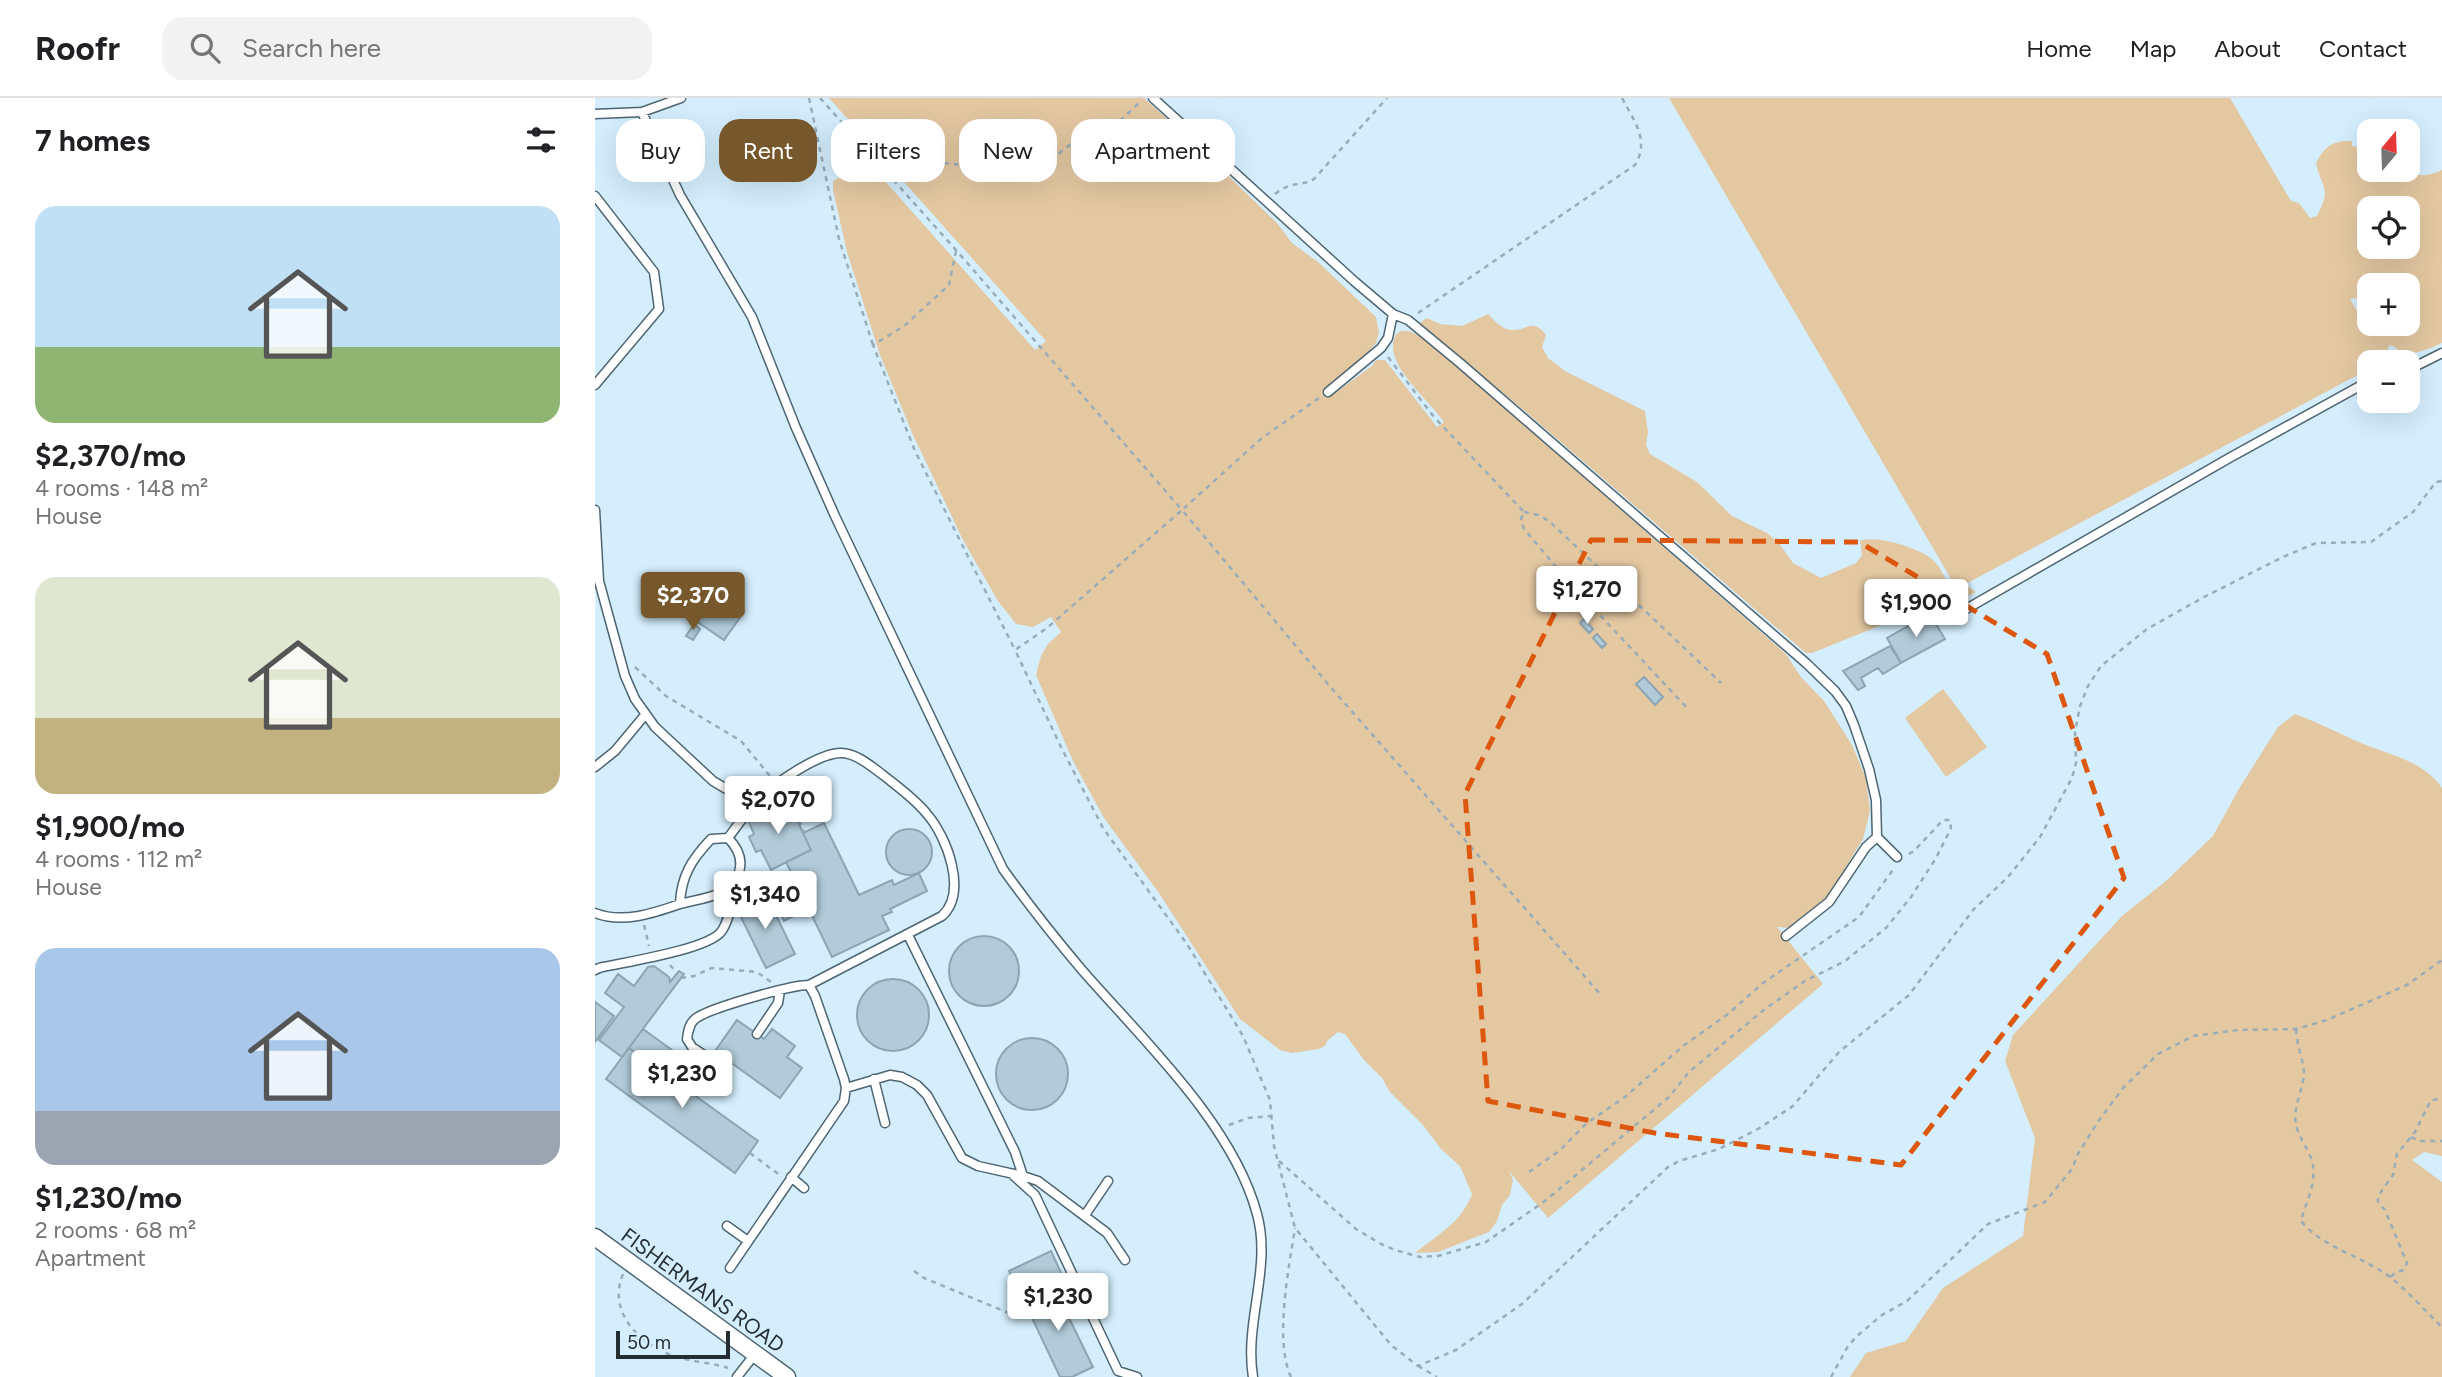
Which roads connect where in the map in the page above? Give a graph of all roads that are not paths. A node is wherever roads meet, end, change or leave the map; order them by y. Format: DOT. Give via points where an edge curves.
graph roads {
  1 [pos="681,98"];
  2 [pos="1153,98"];
  3 [pos="642,112"];
  4 [pos="595,114"];
  5 [pos="595,196"];
  6 [pos="1393,314"];
  7 [pos="2442,353"];
  8 [pos="2420,364"];
  9 [pos="595,385"];
  10 [pos="2357,388"];
  11 [pos="1328,392"];
  12 [pos="595,510"];
  13 [pos="596,573"];
  14 [pos="1968,608"];
  15 [pos="645,715"];
  16 [pos="595,767"];
  17 [pos="758,799"];
  18 [pos="1877,837"];
  19 [pos="728,838"];
  20 [pos="1897,857"];
  21 [pos="736,881"];
  22 [pos="680,904"];
  23 [pos="595,913"];
  24 [pos="908,935"];
  25 [pos="1786,936"];
  26 [pos="595,970"];
  27 [pos="809,985"];
  28 [pos="780,991"];
  29 [pos="757,1034"];
  30 [pos="710,1059"];
  31 [pos="874,1079"];
  32 [pos="846,1088"];
  33 [pos="885,1123"];
  34 [pos="1009,1173"];
  35 [pos="1023,1176"];
  36 [pos="789,1179"];
  37 [pos="1108,1181"];
  38 [pos="804,1188"];
  39 [pos="1085,1215"];
  40 [pos="727,1226"];
  41 [pos="595,1237"];
  42 [pos="748,1241"];
  43 [pos="1125,1261"];
  44 [pos="730,1268"];
  45 [pos="755,1354"];
  46 [pos="738,1376"];
  47 [pos="787,1377"];
  48 [pos="1137,1377"];
  49 [pos="1253,1377"];
  1 -- 3 [label="lane"];
  2 -- 6 [label="lane"];
  3 -- 4 [label="lane"];
  3 -- 49 [label="lane" via="680,195 752,317 829,504 1003,869 1177,1078 1217,1132 1251,1194 1262,1262 1251,1344"];
  5 -- 9 [label="lane" via="654,272 659,309"];
  6 -- 11 [label="lane" via="1381,348"];
  6 -- 18 [label="lane" via="1408,320 1470,372 1830,685 1846,706 1869,769"];
  7 -- 8 [label="lane"];
  10 -- 14 [label="lane"];
  12 -- 13 [label="lane"];
  13 -- 15 [label="lane" via="629,688"];
  15 -- 16 [label="lane"];
  15 -- 17 [label="lane" via="717,784"];
  17 -- 19 [label="lane"];
  17 -- 24 [label="lane" via="808,763 848,754 925,811 946,848 955,894 942,916"];
  18 -- 20 [label="lane"];
  18 -- 25 [label="lane" via="1829,902"];
  19 -- 21 [label="lane" via="742,863"];
  19 -- 22 [label="lane" via="711,839 697,854 683,877"];
  21 -- 22 [label="lane" via="725,891"];
  21 -- 26 [label="lane" via="726,923 714,938"];
  22 -- 23 [label="lane" via="632,916"];
  24 -- 27 [label="lane"];
  24 -- 35 [label="lane"];
  27 -- 28 [label="lane"];
  27 -- 32 [label="lane"];
  28 -- 29 [label="lane" via="778,1003"];
  28 -- 30 [label="lane" via="696,1019 687,1039"];
  31 -- 32 [label="lane"];
  31 -- 33 [label="lane"];
  31 -- 34 [label="lane" via="896,1075 917,1085 962,1158"];
  32 -- 36 [label="lane" via="842,1105"];
  34 -- 35 [label="lane"];
  34 -- 48 [label="lane" via="1035,1195 1118,1371"];
  35 -- 39 [label="lane" via="1038,1181"];
  36 -- 38 [label="lane"];
  36 -- 42 [label="lane"];
  37 -- 39 [label="lane"];
  39 -- 43 [label="lane" via="1112,1238"];
  40 -- 42 [label="lane"];
  41 -- 45 [label="street, FISHERMANS ROAD"];
  42 -- 44 [label="lane"];
  45 -- 46 [label="lane"];
  45 -- 47 [label="street, FISHERMANS ROAD"];
}
